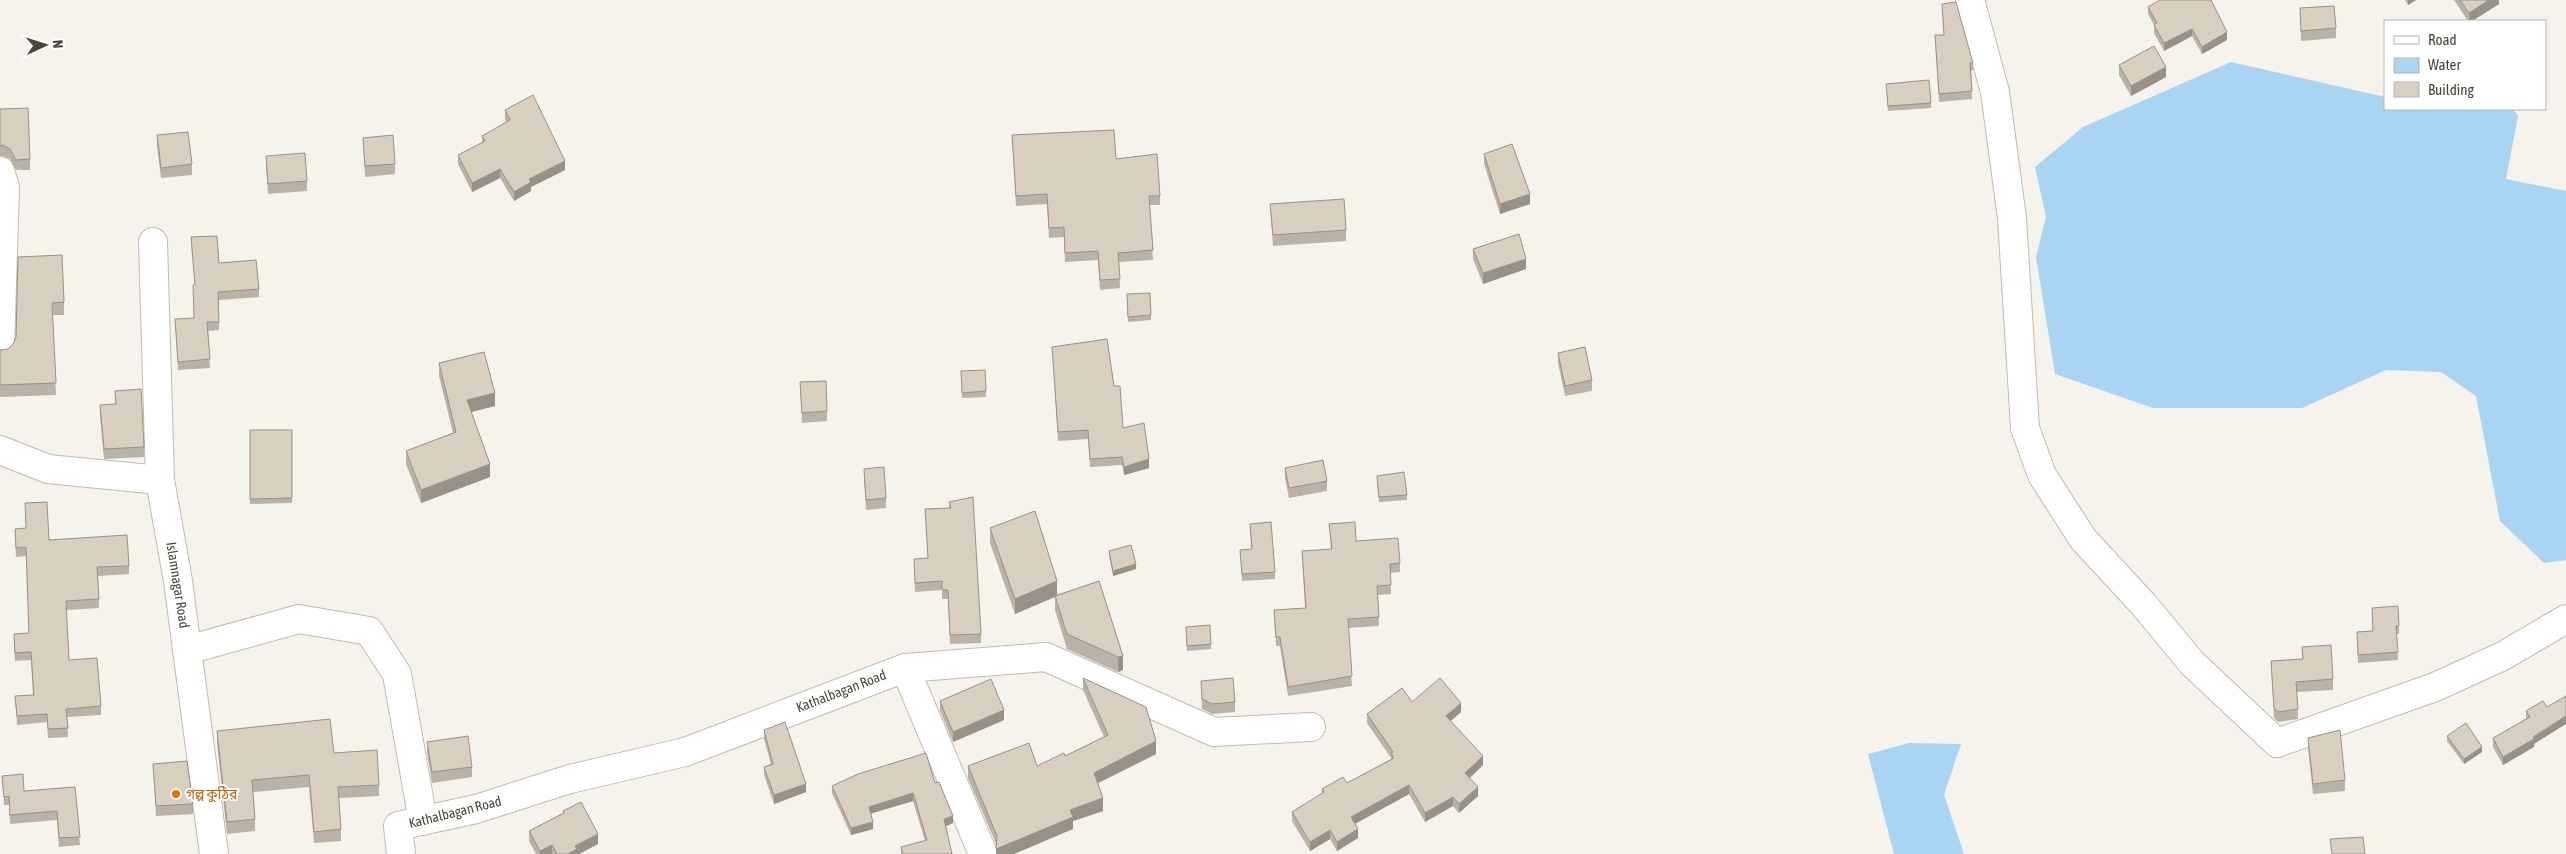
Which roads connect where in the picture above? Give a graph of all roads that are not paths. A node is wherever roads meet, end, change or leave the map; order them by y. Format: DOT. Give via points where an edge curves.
graph roads {
  1 [pos="1970,0"];
  2 [pos="0,170"];
  3 [pos="153,242"];
  4 [pos="0,348"];
  5 [pos="0,450"];
  6 [pos="160,480"];
  7 [pos="2566,619"];
  8 [pos="187,650"];
  9 [pos="905,668"];
  10 [pos="1311,727"];
  11 [pos="423,821"];
  12 [pos="214,854"];
  13 [pos="400,854"];
  14 [pos="983,854"];
  1 -- 7 [label="street" via="1995,92 2011,208 2025,428 2042,475 2083,539 2192,663 2277,743 2435,687 2503,656"];
  2 -- 4 [label="street" via="5,187"];
  3 -- 6 [label="street, Islamnagar Road"];
  5 -- 6 [label="street" via="48,469"];
  6 -- 8 [label="street, Islamnagar Road"];
  8 -- 11 [label="street" via="300,620 369,631 397,674"];
  8 -- 12 [label="street, Islamnagar Road"];
  9 -- 10 [label="street, Kathalbagan Road" via="1046,657 1214,732"];
  9 -- 11 [label="street, Kathalbagan Road" via="685,752 570,779"];
  9 -- 14 [label="street"];
  11 -- 13 [label="street, Kathalbagan Road" via="398,826"];
}
